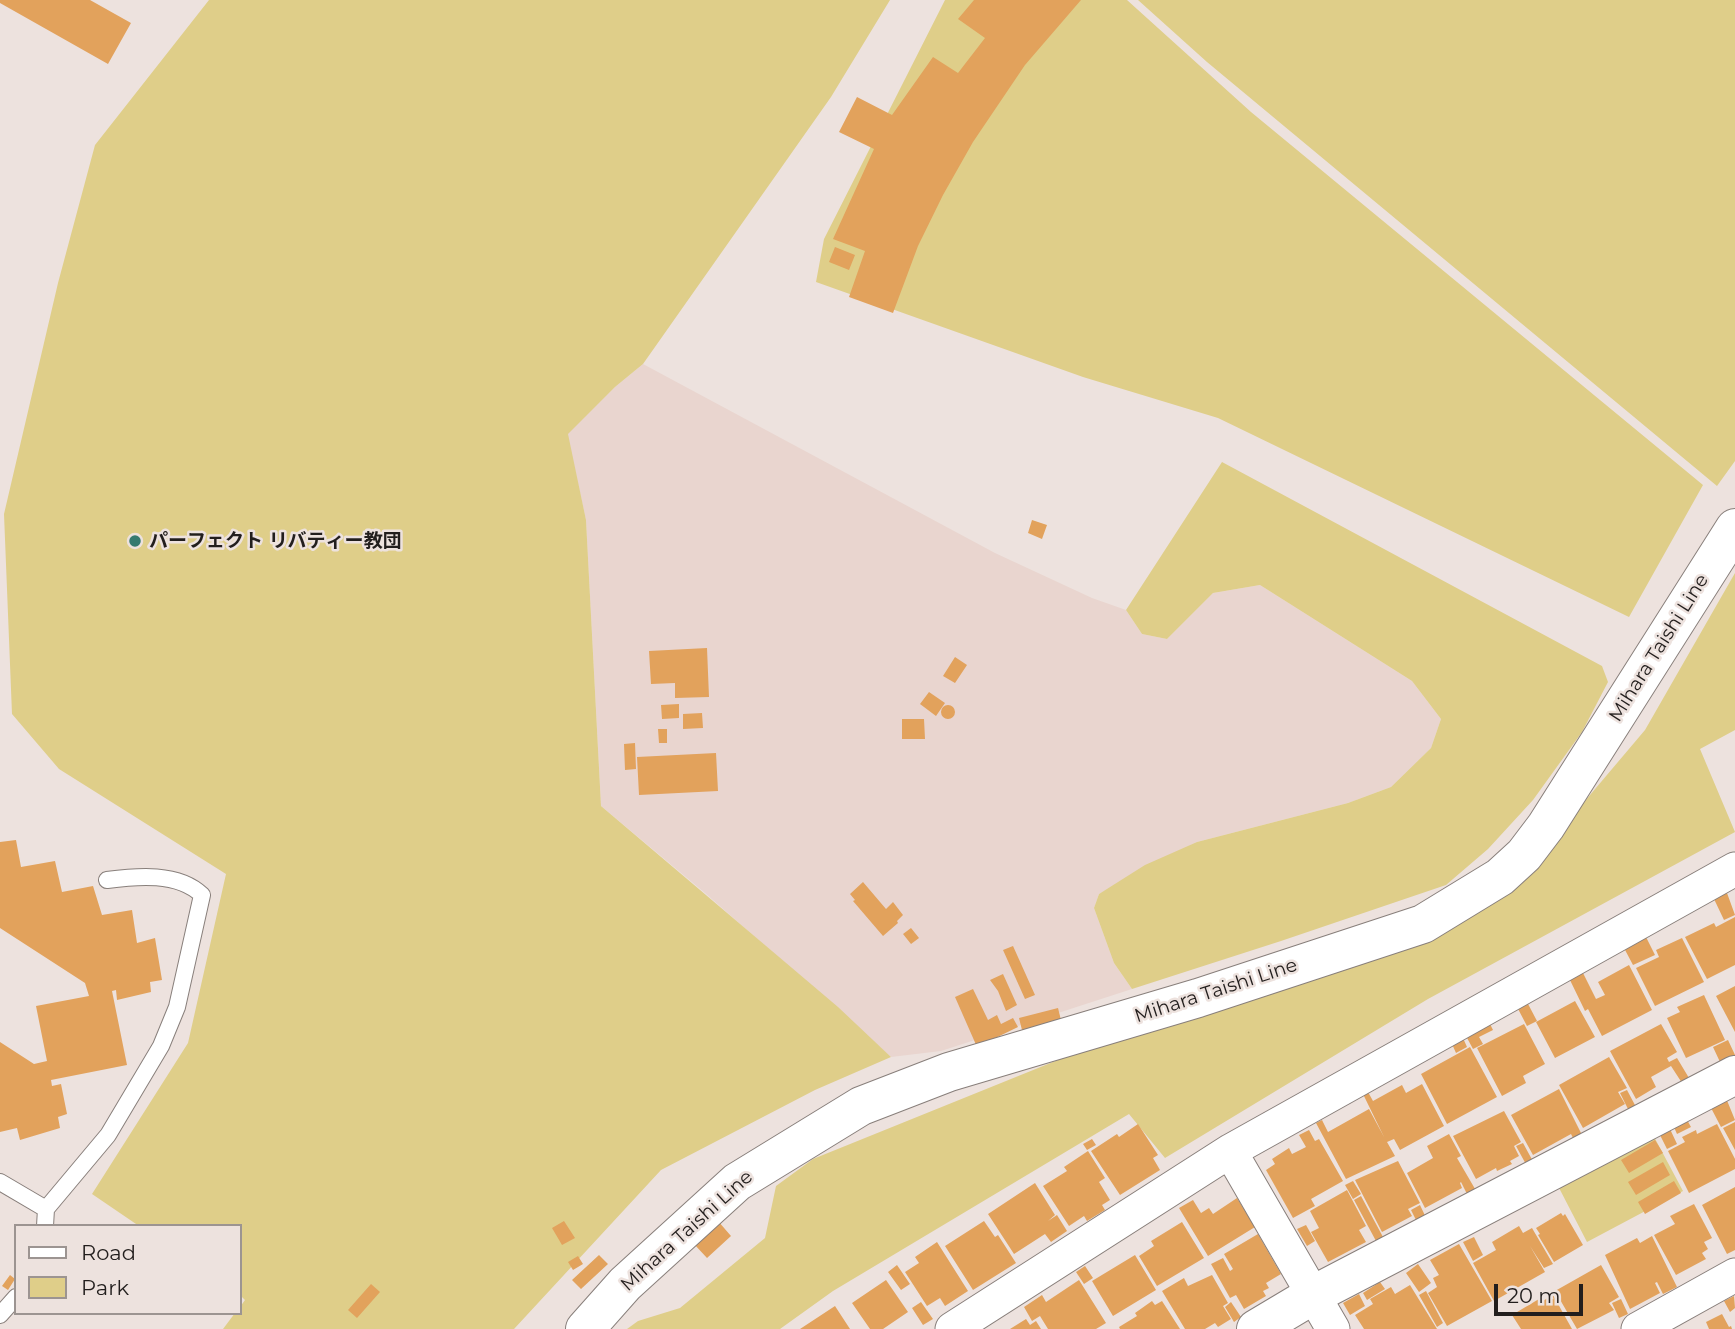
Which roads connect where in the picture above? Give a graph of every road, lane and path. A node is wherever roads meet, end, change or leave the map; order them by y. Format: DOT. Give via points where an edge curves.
graph roads {
  1 [pos="1735,528"];
  2 [pos="1735,869"];
  3 [pos="107,880"];
  4 [pos="1735,1075"];
  5 [pos="1230,1150"];
  6 [pos="0,1182"];
  7 [pos="45,1217"];
  8 [pos="1735,1275"];
  9 [pos="1313,1295"];
  10 [pos="14,1299"];
  11 [pos="0,1315"];
  12 [pos="585,1329"];
  13 [pos="952,1329"];
  14 [pos="1256,1329"];
  15 [pos="1333,1329"];
  16 [pos="1638,1329"];
  1 -- 12 [label="main road, Mihara Taishi Line" via="1546,826 1500,877 1423,924 1198,998 949,1072 861,1106 737,1182 625,1284"];
  2 -- 5 [label="street"];
  3 -- 7 [label="lane" via="156,877 192,886 202,894 177,1007 161,1046 108,1135"];
  4 -- 9 [label="main road"];
  5 -- 9 [label="street"];
  5 -- 13 [label="street"];
  6 -- 7 [label="lane"];
  8 -- 16 [label="street"];
  9 -- 14 [label="main road"];
  9 -- 15 [label="street"];
  10 -- 11 [label="lane"];
}
